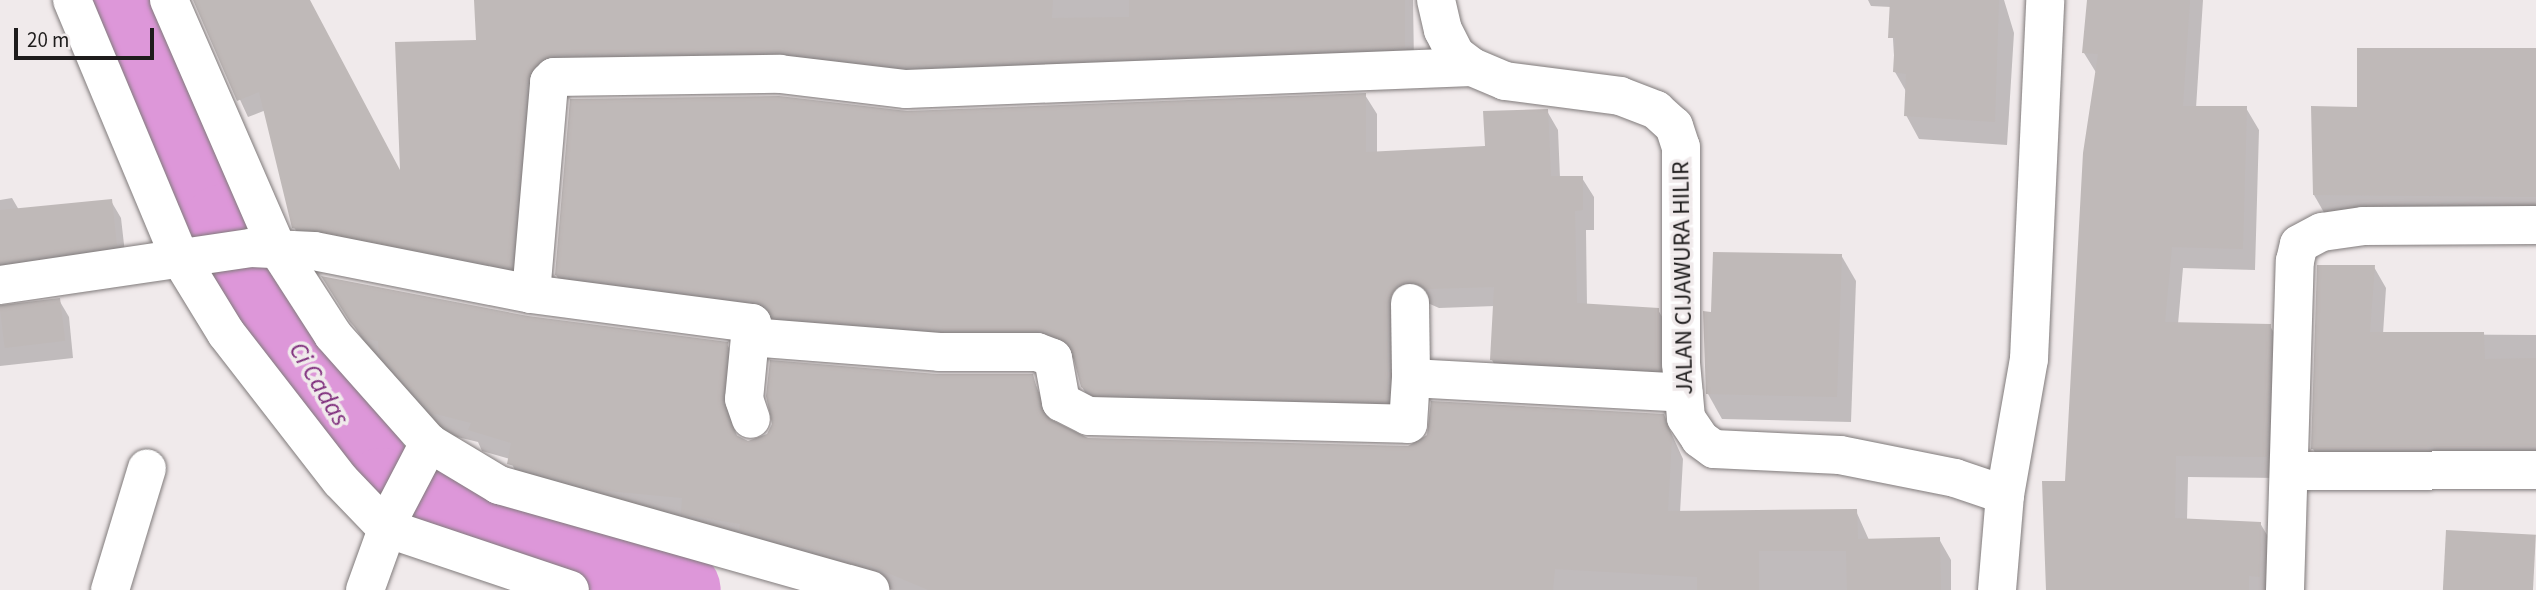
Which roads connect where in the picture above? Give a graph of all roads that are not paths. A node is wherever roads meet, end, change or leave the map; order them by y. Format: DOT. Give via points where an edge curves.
graph roads {
  1 [pos="72,0"];
  2 [pos="169,0"];
  3 [pos="1436,0"];
  4 [pos="2045,0"];
  5 [pos="1472,66"];
  6 [pos="2536,225"];
  7 [pos="264,248"];
  8 [pos="184,257"];
  9 [pos="0,285"];
  10 [pos="531,294"];
  11 [pos="1410,303"];
  12 [pos="750,337"];
  13 [pos="1411,378"];
  14 [pos="1684,393"];
  15 [pos="751,419"];
  16 [pos="423,452"];
  17 [pos="147,468"];
  18 [pos="2536,470"];
  19 [pos="2290,471"];
  20 [pos="2005,495"];
  21 [pos="390,519"];
  22 [pos="865,589"];
  23 [pos="110,590"];
  24 [pos="365,590"];
  25 [pos="570,590"];
  26 [pos="1997,590"];
  27 [pos="2285,590"];
  1 -- 8 [label="street"];
  2 -- 7 [label="street"];
  3 -- 5 [label="street, JALAN CIJAWURA HILIR" via="1443,30 1456,55"];
  4 -- 20 [label="street" via="2029,359"];
  5 -- 10 [label="street" via="906,89 780,74 554,77 549,82"];
  5 -- 14 [label="street, JALAN CIJAWURA HILIR" via="1516,83 1620,96 1656,110 1674,126 1681,147"];
  6 -- 19 [label="street" via="2363,226 2322,232 2299,244"];
  7 -- 8 [label="street"];
  7 -- 10 [label="street" via="314,251"];
  7 -- 16 [label="street"];
  8 -- 9 [label="street"];
  8 -- 21 [label="street" via="226,333 279,405"];
  10 -- 12 [label="street" via="752,323"];
  11 -- 13 [label="street"];
  12 -- 13 [label="street" via="939,352 1037,352 1053,358 1061,402 1089,416 1408,424"];
  12 -- 15 [label="street" via="744,399"];
  13 -- 14 [label="street"];
  14 -- 20 [label="street, JALAN CIJAWURA HILIR" via="1686,418 1700,439 1714,449 1840,455 1955,478"];
  16 -- 21 [label="street"];
  16 -- 22 [label="street" via="499,485"];
  17 -- 23 [label="street"];
  18 -- 19 [label="street"];
  19 -- 27 [label="street"];
  20 -- 26 [label="street"];
  21 -- 24 [label="street"];
  21 -- 25 [label="street"];
}
